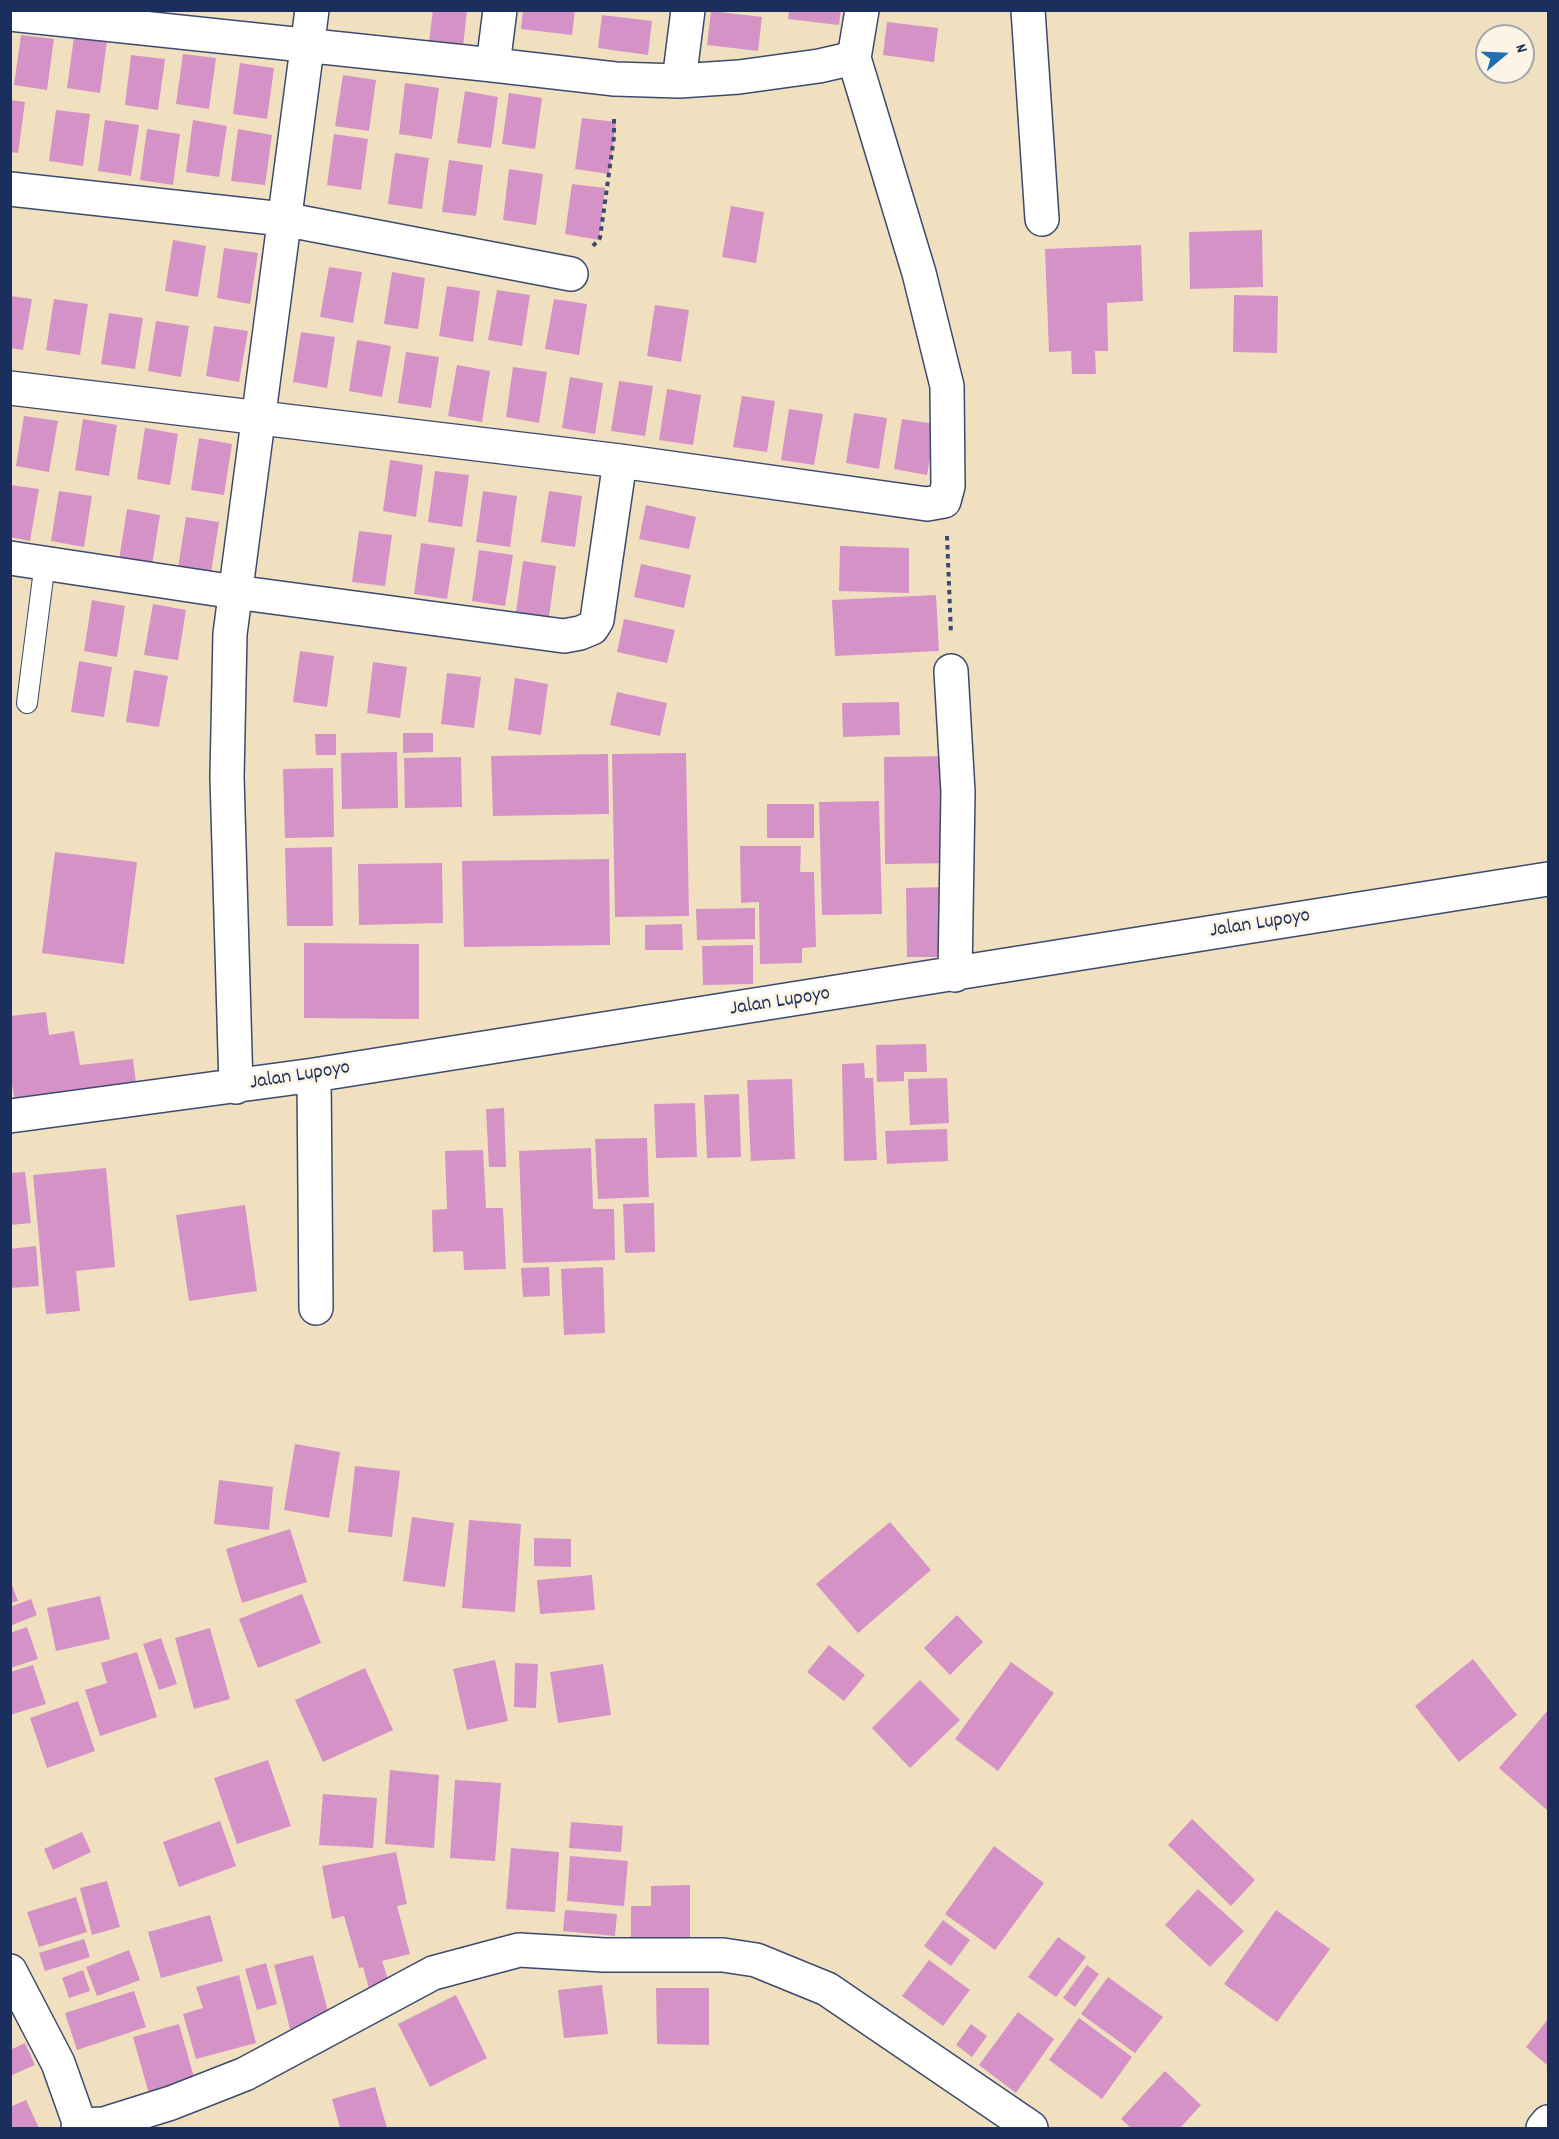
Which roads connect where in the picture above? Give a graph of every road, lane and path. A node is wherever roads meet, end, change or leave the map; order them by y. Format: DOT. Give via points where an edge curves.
graph roads {
  1 [pos="312,10"];
  2 [pos="500,10"];
  3 [pos="688,10"];
  4 [pos="862,10"];
  5 [pos="1028,10"];
  6 [pos="21,14"];
  7 [pos="308,44"];
  8 [pos="854,58"];
  9 [pos="494,65"];
  10 [pos="615,79"];
  11 [pos="679,81"];
  12 [pos="10,189"];
  13 [pos="283,219"];
  14 [pos="1042,219"];
  15 [pos="571,274"];
  16 [pos="10,388"];
  17 [pos="258,419"];
  18 [pos="620,460"];
  19 [pos="944,501"];
  20 [pos="10,558"];
  21 [pos="45,562"];
  22 [pos="235,592"];
  23 [pos="951,670"];
  24 [pos="27,703"];
  25 [pos="1548,879"];
  26 [pos="955,975"];
  27 [pos="314,1075"];
  28 [pos="236,1087"];
  29 [pos="10,1116"];
  30 [pos="316,1308"];
  31 [pos="10,1971"];
  32 [pos="1548,2122"];
  33 [pos="92,2127"];
  34 [pos="1031,2128"];
  35 [pos="1543,2128"];
  1 -- 7 [label="street"];
  2 -- 9 [label="street"];
  3 -- 11 [label="street"];
  4 -- 8 [label="street"];
  5 -- 14 [label="street"];
  6 -- 7 [label="street"];
  7 -- 9 [label="street"];
  7 -- 13 [label="street"];
  8 -- 11 [label="street" via="769,74"];
  8 -- 19 [label="street" via="919,273 947,386 948,486"];
  9 -- 10 [label="street"];
  10 -- 11 [label="street"];
  10 -- 15 [label="path" via="614,137 600,238"];
  12 -- 13 [label="street"];
  13 -- 15 [label="street"];
  13 -- 17 [label="street"];
  16 -- 17 [label="street"];
  17 -- 18 [label="street"];
  17 -- 22 [label="street"];
  18 -- 19 [label="street" via="927,504"];
  18 -- 22 [label="street" via="597,620 592,628 580,633 564,636"];
  19 -- 23 [label="path" via="949,549"];
  20 -- 21 [label="street"];
  21 -- 22 [label="street"];
  21 -- 24 [label="lane"];
  22 -- 28 [label="street" via="227,777"];
  23 -- 26 [label="street" via="958,792"];
  25 -- 26 [label="street, Jalan Lupoyo"];
  26 -- 27 [label="street, Jalan Lupoyo"];
  27 -- 28 [label="street, Jalan Lupoyo"];
  27 -- 30 [label="street"];
  28 -- 29 [label="street, Jalan Lupoyo"];
  31 -- 33 [label="street"];
  32 -- 35 [label="street"];
  33 -- 34 [label="street" via="171,2103 246,2074 433,1973 519,1950 723,1955 756,1960 827,1989"];
}
